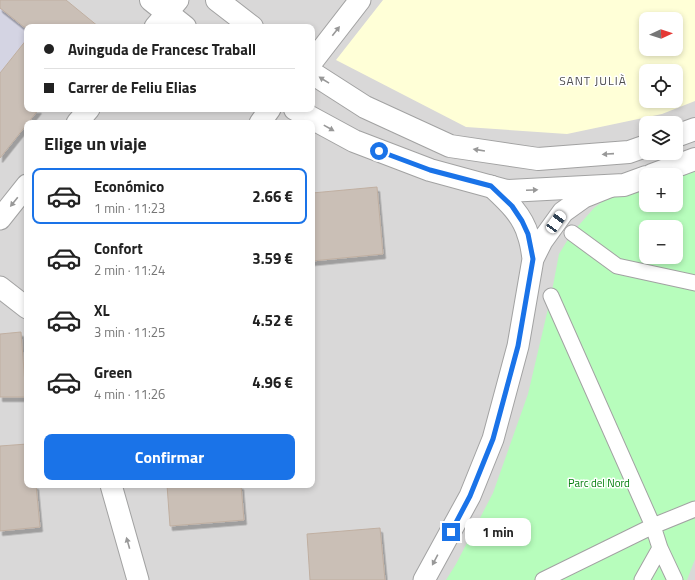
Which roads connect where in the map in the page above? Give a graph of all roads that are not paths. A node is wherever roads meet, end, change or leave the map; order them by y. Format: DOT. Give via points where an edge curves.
graph roads {
  1 [pos="360,0"];
  2 [pos="222,2"];
  3 [pos="163,10"];
  4 [pos="181,24"];
  5 [pos="248,24"];
  6 [pos="315,58"];
  7 [pos="315,75"];
  8 [pos="86,112"];
  9 [pos="301,112"];
  10 [pos="80,120"];
  11 [pos="695,129"];
  12 [pos="683,133"];
  13 [pos="639,148"];
  14 [pos="695,159"];
  15 [pos="671,168"];
  16 [pos="639,180"];
  17 [pos="491,186"];
  18 [pos="611,186"];
  19 [pos="24,189"];
  20 [pos="0,219"];
  21 [pos="572,233"];
  22 [pos="533,259"];
  23 [pos="695,283"];
  24 [pos="0,287"];
  25 [pos="551,296"];
  26 [pos="24,306"];
  27 [pos="112,488"];
  28 [pos="695,509"];
  29 [pos="653,526"];
  30 [pos="660,548"];
  31 [pos="138,580"];
  32 [pos="424,580"];
  33 [pos="543,580"];
  34 [pos="642,580"];
  35 [pos="675,580"];
  6 -- 1 [label="street, one-way"];
  2 -- 5 [label="street"];
  3 -- 4 [label="street"];
  13 -- 7 [label="street, one-way" via="629,152 538,159 450,146 365,107"];
  8 -- 10 [label="street"];
  9 -- 17 [label="street, one-way" via="354,141 430,170"];
  11 -- 12 [label="street"];
  14 -- 15 [label="street"];
  16 -- 18 [label="street"];
  17 -- 18 [label="street, one-way" via="507,191"];
  17 -- 22 [label="street" via="512,206 522,221 528,234"];
  18 -- 22 [label="street" via="584,197 563,212 542,241"];
  19 -- 20 [label="street, one-way"];
  21 -- 23 [label="street" via="617,266"];
  22 -- 32 [label="street, one-way" via="518,346 493,439 470,496"];
  24 -- 26 [label="street"];
  25 -- 29 [label="street"];
  31 -- 27 [label="street, one-way"];
  28 -- 29 [label="street"];
  29 -- 30 [label="street"];
  29 -- 33 [label="street"];
  30 -- 34 [label="street"];
  30 -- 35 [label="street"];
}
